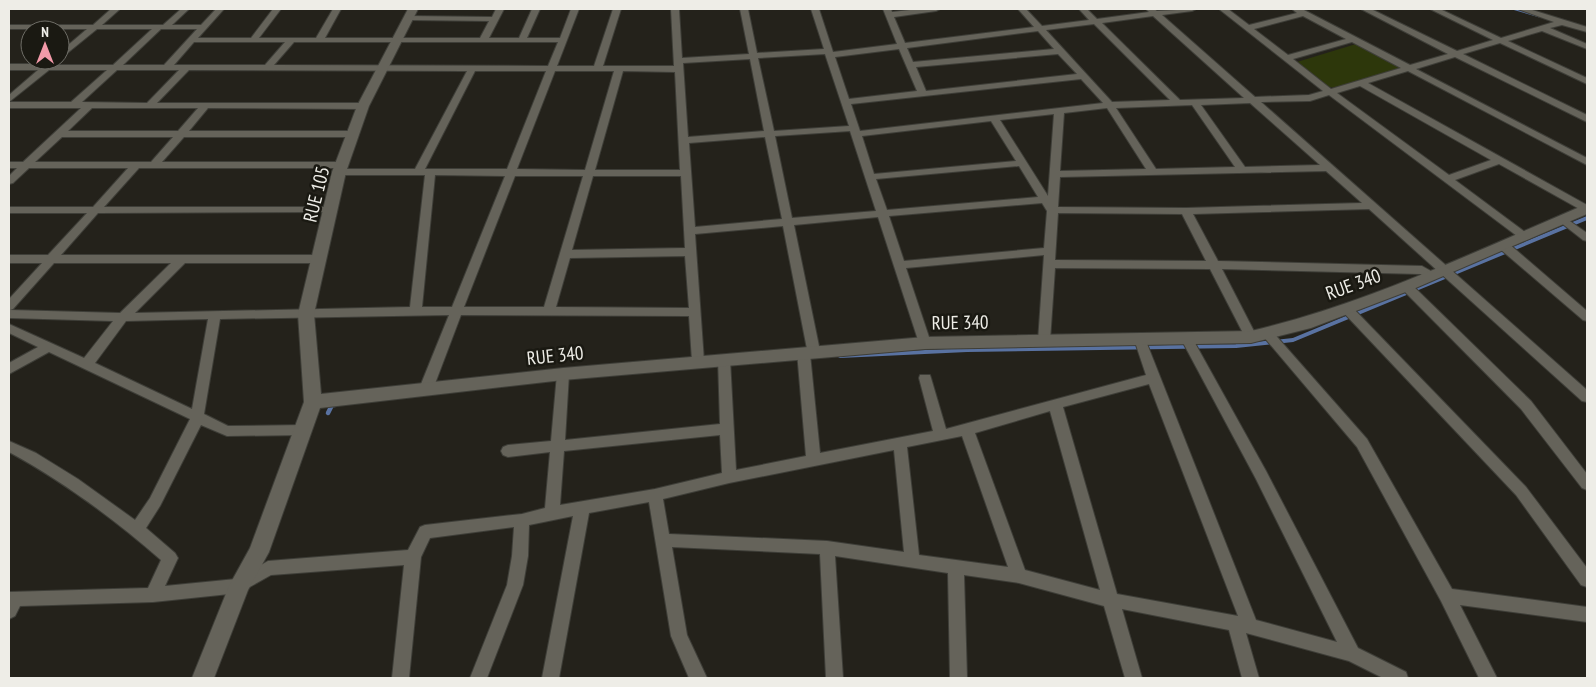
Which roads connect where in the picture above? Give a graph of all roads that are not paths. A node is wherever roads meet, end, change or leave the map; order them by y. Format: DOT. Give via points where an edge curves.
graph roads {
  1 [pos="116,9"];
  2 [pos="185,9"];
  3 [pos="220,9"];
  4 [pos="277,9"];
  5 [pos="338,9"];
  6 [pos="455,9"];
  7 [pos="500,9"];
  8 [pos="536,9"];
  9 [pos="575,9"];
  10 [pos="616,9"];
  11 [pos="675,9"];
  12 [pos="744,9"];
  13 [pos="816,9"];
  14 [pos="936,9"];
  15 [pos="1022,9"];
  16 [pos="1083,9"];
  17 [pos="1192,9"];
  18 [pos="1223,9"];
  19 [pos="1365,9"];
  20 [pos="1434,9"];
  21 [pos="1522,9"];
  22 [pos="1153,11"];
  23 [pos="1300,11"];
  24 [pos="888,12"];
  25 [pos="410,14"];
  26 [pos="450,18"];
  27 [pos="494,19"];
  28 [pos="1096,21"];
  29 [pos="1562,22"];
  30 [pos="204,26"];
  31 [pos="9,27"];
  32 [pos="94,27"];
  33 [pos="162,27"];
  34 [pos="1040,28"];
  35 [pos="1248,28"];
  36 [pos="1544,28"];
  37 [pos="1587,30"];
  38 [pos="1354,39"];
  39 [pos="192,40"];
  40 [pos="253,40"];
  41 [pos="292,40"];
  42 [pos="319,40"];
  43 [pos="397,40"];
  44 [pos="483,40"];
  45 [pos="522,40"];
  46 [pos="563,40"];
  47 [pos="1501,41"];
  48 [pos="902,46"];
  49 [pos="70,47"];
  50 [pos="1587,48"];
  51 [pos="1060,51"];
  52 [pos="830,53"];
  53 [pos="1456,54"];
  54 [pos="754,55"];
  55 [pos="1286,58"];
  56 [pos="679,65"];
  57 [pos="909,65"];
  58 [pos="70,67"];
  59 [pos="117,67"];
  60 [pos="167,67"];
  61 [pos="187,67"];
  62 [pos="268,67"];
  63 [pos="382,68"];
  64 [pos="598,68"];
  65 [pos="1409,68"];
  66 [pos="472,69"];
  67 [pos="552,69"];
  68 [pos="619,69"];
  69 [pos="43,70"];
  70 [pos="1082,76"];
  71 [pos="1587,81"];
  72 [pos="1361,82"];
  73 [pos="1330,92"];
  74 [pos="922,95"];
  75 [pos="9,99"];
  76 [pos="1254,100"];
  77 [pos="846,102"];
  78 [pos="1177,102"];
  79 [pos="1195,102"];
  80 [pos="9,105"];
  81 [pos="74,105"];
  82 [pos="90,105"];
  83 [pos="150,105"];
  84 [pos="206,105"];
  85 [pos="1110,105"];
  86 [pos="363,106"];
  87 [pos="1059,111"];
  88 [pos="994,118"];
  89 [pos="1587,119"];
  90 [pos="855,131"];
  91 [pos="59,134"];
  92 [pos="181,134"];
  93 [pos="351,134"];
  94 [pos="770,134"];
  95 [pos="684,140"];
  96 [pos="1500,160"];
  97 [pos="1587,162"];
  98 [pos="1024,163"];
  99 [pos="9,165"];
  100 [pos="26,165"];
  101 [pos="136,165"];
  102 [pos="154,165"];
  103 [pos="341,168"];
  104 [pos="1329,168"];
  105 [pos="1242,170"];
  106 [pos="419,172"];
  107 [pos="430,172"];
  108 [pos="511,172"];
  109 [pos="589,172"];
  110 [pos="1153,172"];
  111 [pos="686,173"];
  112 [pos="1055,174"];
  113 [pos="870,177"];
  114 [pos="1448,180"];
  115 [pos="9,181"];
  116 [pos="1046,199"];
  117 [pos="1371,206"];
  118 [pos="1587,209"];
  119 [pos="9,210"];
  120 [pos="95,210"];
  121 [pos="331,210"];
  122 [pos="1052,210"];
  123 [pos="1186,211"];
  124 [pos="882,214"];
  125 [pos="1564,220"];
  126 [pos="788,222"];
  127 [pos="690,231"];
  128 [pos="1526,237"];
  129 [pos="1587,238"];
  130 [pos="1504,246"];
  131 [pos="1050,251"];
  132 [pos="691,252"];
  133 [pos="565,254"];
  134 [pos="9,259"];
  135 [pos="51,259"];
  136 [pos="182,259"];
  137 [pos="320,259"];
  138 [pos="1049,264"];
  139 [pos="899,265"];
  140 [pos="1213,265"];
  141 [pos="1438,273"];
  142 [pos="1406,286"];
  143 [pos="9,306"];
  144 [pos="1346,308"];
  145 [pos="416,311"];
  146 [pos="456,311"];
  147 [pos="549,311"];
  148 [pos="695,312"];
  149 [pos="9,314"];
  150 [pos="215,314"];
  151 [pos="306,314"];
  152 [pos="123,317"];
  153 [pos="1587,317"];
  154 [pos="9,328"];
  155 [pos="1259,335"];
  156 [pos="1186,337"];
  157 [pos="1140,339"];
  158 [pos="1044,341"];
  159 [pos="924,343"];
  160 [pos="48,348"];
  161 [pos="808,351"];
  162 [pos="724,359"];
  163 [pos="698,361"];
  164 [pos="86,365"];
  165 [pos="9,369"];
  166 [pos="563,374"];
  167 [pos="925,378"];
  168 [pos="1153,378"];
  169 [pos="426,389"];
  170 [pos="1587,397"];
  171 [pos="313,402"];
  172 [pos="1055,404"];
  173 [pos="196,418"];
  174 [pos="727,429"];
  175 [pos="304,430"];
  176 [pos="968,430"];
  177 [pos="941,435"];
  178 [pos="900,444"];
  179 [pos="9,446"];
  180 [pos="558,447"];
  181 [pos="508,450"];
  182 [pos="814,461"];
  183 [pos="729,476"];
  184 [pos="1587,484"];
  185 [pos="655,495"];
  186 [pos="582,509"];
  187 [pos="552,513"];
  188 [pos="522,520"];
  189 [pos="137,529"];
  190 [pos="662,540"];
  191 [pos="827,548"];
  192 [pos="413,557"];
  193 [pos="912,559"];
  194 [pos="956,568"];
  195 [pos="1019,576"];
  196 [pos="1587,580"];
  197 [pos="239,586"];
  198 [pos="153,596"];
  199 [pos="1447,596"];
  200 [pos="1111,600"];
  201 [pos="11,603"];
  202 [pos="1587,615"];
  203 [pos="1242,625"];
  204 [pos="1352,654"];
  205 [pos="203,678"];
  206 [pos="401,678"];
  207 [pos="479,678"];
  208 [pos="552,678"];
  209 [pos="698,678"];
  210 [pos="834,678"];
  211 [pos="958,678"];
  212 [pos="1133,678"];
  213 [pos="1250,678"];
  214 [pos="1400,678"];
  215 [pos="1488,678"];
  1 -- 32 [label="street"];
  2 -- 33 [label="street"];
  3 -- 30 [label="street"];
  4 -- 40 [label="street"];
  5 -- 42 [label="street"];
  6 -- 26 [label="street"];
  7 -- 27 [label="street"];
  8 -- 45 [label="street"];
  9 -- 46 [label="street"];
  10 -- 64 [label="street"];
  11 -- 56 [label="street"];
  12 -- 54 [label="street"];
  13 -- 52 [label="street"];
  14 -- 24 [label="street"];
  15 -- 34 [label="street"];
  16 -- 28 [label="street"];
  17 -- 22 [label="street"];
  18 -- 35 [label="street"];
  19 -- 53 [label="street"];
  20 -- 47 [label="street"];
  21 -- 29 [label="street"];
  22 -- 28 [label="street"];
  22 -- 76 [label="street"];
  23 -- 35 [label="street"];
  23 -- 38 [label="street"];
  24 -- 48 [label="street"];
  25 -- 26 [label="street"];
  25 -- 43 [label="street, RUE 105"];
  26 -- 27 [label="street"];
  27 -- 44 [label="street"];
  28 -- 34 [label="street"];
  28 -- 78 [label="street"];
  29 -- 36 [label="street"];
  29 -- 37 [label="street"];
  30 -- 33 [label="street"];
  30 -- 39 [label="street"];
  31 -- 32 [label="street"];
  32 -- 33 [label="street"];
  32 -- 49 [label="street"];
  33 -- 59 [label="street"];
  34 -- 48 [label="street"];
  34 -- 51 [label="street"];
  35 -- 55 [label="street"];
  36 -- 47 [label="street"];
  36 -- 50 [label="street"];
  38 -- 55 [label="street"];
  38 -- 65 [label="street"];
  39 -- 40 [label="street"];
  39 -- 60 [label="street"];
  40 -- 41 [label="street"];
  41 -- 42 [label="street"];
  41 -- 62 [label="street"];
  42 -- 43 [label="street"];
  43 -- 44 [label="street"];
  43 -- 63 [label="street, RUE 105"];
  44 -- 45 [label="street"];
  45 -- 46 [label="street"];
  46 -- 67 [label="street"];
  47 -- 53 [label="street"];
  47 -- 71 [label="street"];
  48 -- 52 [label="street"];
  48 -- 57 [label="street"];
  51 -- 57 [label="street"];
  51 -- 70 [label="street"];
  52 -- 54 [label="street"];
  52 -- 77 [label="street"];
  53 -- 65 [label="street"];
  53 -- 89 [label="street"];
  54 -- 56 [label="street"];
  54 -- 94 [label="street"];
  55 -- 73 [label="street"];
  56 -- 68 [label="street"];
  56 -- 95 [label="street"];
  57 -- 74 [label="street"];
  58 -- 59 [label="street"];
  59 -- 60 [label="street"];
  59 -- 81 [label="street"];
  60 -- 61 [label="street"];
  61 -- 62 [label="street"];
  61 -- 83 [label="street"];
  62 -- 63 [label="street"];
  63 -- 66 [label="street"];
  63 -- 86 [label="street, RUE 105"];
  64 -- 67 [label="street"];
  64 -- 68 [label="street"];
  65 -- 72 [label="street"];
  65 -- 97 [label="street"];
  66 -- 67 [label="street"];
  66 -- 106 [label="street"];
  67 -- 108 [label="street"];
  68 -- 109 [label="street"];
  69 -- 75 [label="street"];
  70 -- 74 [label="street"];
  70 -- 85 [label="street"];
  72 -- 73 [label="street"];
  72 -- 96 [label="street"];
  73 -- 76 [label="street" via="1310,98"];
  73 -- 114 [label="street"];
  74 -- 77 [label="street"];
  76 -- 79 [label="street"];
  76 -- 104 [label="street"];
  77 -- 90 [label="street"];
  78 -- 79 [label="street"];
  78 -- 85 [label="street"];
  79 -- 105 [label="street"];
  80 -- 81 [label="street"];
  81 -- 82 [label="street"];
  82 -- 83 [label="street"];
  82 -- 91 [label="street"];
  83 -- 84 [label="street"];
  84 -- 86 [label="street"];
  84 -- 92 [label="street"];
  85 -- 87 [label="street"];
  85 -- 110 [label="street"];
  86 -- 93 [label="street, RUE 105"];
  87 -- 88 [label="street"];
  87 -- 112 [label="street"];
  88 -- 90 [label="street"];
  88 -- 98 [label="street"];
  90 -- 94 [label="street"];
  90 -- 113 [label="street"];
  91 -- 92 [label="street"];
  91 -- 100 [label="street"];
  92 -- 93 [label="street"];
  92 -- 102 [label="street"];
  93 -- 103 [label="street, RUE 105"];
  94 -- 95 [label="street"];
  94 -- 126 [label="street"];
  95 -- 111 [label="street"];
  96 -- 114 [label="street"];
  96 -- 118 [label="street"];
  98 -- 113 [label="street"];
  98 -- 116 [label="street"];
  99 -- 100 [label="street"];
  100 -- 101 [label="street"];
  100 -- 115 [label="street"];
  101 -- 102 [label="street"];
  101 -- 120 [label="street"];
  102 -- 103 [label="street"];
  103 -- 106 [label="street"];
  103 -- 121 [label="street, RUE 105"];
  104 -- 105 [label="street"];
  104 -- 117 [label="street"];
  105 -- 110 [label="street"];
  106 -- 107 [label="street"];
  107 -- 108 [label="street"];
  107 -- 145 [label="street"];
  108 -- 109 [label="street"];
  108 -- 146 [label="street"];
  109 -- 111 [label="street"];
  109 -- 133 [label="street"];
  110 -- 112 [label="street"];
  111 -- 127 [label="street"];
  112 -- 122 [label="street"];
  113 -- 124 [label="street"];
  114 -- 128 [label="street"];
  116 -- 122 [label="street"];
  116 -- 124 [label="street"];
  117 -- 123 [label="street"];
  117 -- 141 [label="street"];
  118 -- 125 [label="street, RUE 340"];
  119 -- 120 [label="street"];
  120 -- 121 [label="street"];
  120 -- 135 [label="street"];
  121 -- 137 [label="street, RUE 105"];
  122 -- 123 [label="street"];
  122 -- 131 [label="street"];
  123 -- 140 [label="street"];
  124 -- 126 [label="street"];
  124 -- 139 [label="street"];
  125 -- 128 [label="street, RUE 340"];
  125 -- 129 [label="street"];
  126 -- 127 [label="street"];
  126 -- 161 [label="street"];
  127 -- 132 [label="street"];
  128 -- 130 [label="street, RUE 340"];
  130 -- 141 [label="street, RUE 340"];
  130 -- 153 [label="street"];
  131 -- 138 [label="street"];
  131 -- 139 [label="street"];
  132 -- 133 [label="street"];
  132 -- 148 [label="street"];
  133 -- 147 [label="street"];
  134 -- 135 [label="street"];
  135 -- 136 [label="street"];
  135 -- 143 [label="street"];
  136 -- 137 [label="street"];
  136 -- 152 [label="street"];
  137 -- 151 [label="street, RUE 105"];
  138 -- 140 [label="street"];
  138 -- 158 [label="street"];
  139 -- 159 [label="street"];
  140 -- 141 [label="street"];
  140 -- 155 [label="street"];
  141 -- 142 [label="street, RUE 340"];
  141 -- 170 [label="street"];
  142 -- 144 [label="street, RUE 340"];
  142 -- 184 [label="street" via="1526,406"];
  144 -- 155 [label="street, RUE 340" via="1305,324"];
  144 -- 196 [label="street" via="1521,491"];
  145 -- 146 [label="street"];
  145 -- 151 [label="street"];
  146 -- 147 [label="street"];
  146 -- 169 [label="street"];
  147 -- 148 [label="street"];
  148 -- 163 [label="street"];
  149 -- 152 [label="street"];
  150 -- 151 [label="street"];
  150 -- 152 [label="street"];
  150 -- 173 [label="street"];
  151 -- 171 [label="street, RUE 105"];
  152 -- 164 [label="street"];
  154 -- 160 [label="street"];
  155 -- 156 [label="street, RUE 340"];
  155 -- 199 [label="street" via="1362,443"];
  156 -- 157 [label="street, RUE 340"];
  156 -- 204 [label="street" via="1262,474"];
  157 -- 158 [label="street, RUE 340"];
  157 -- 168 [label="street"];
  158 -- 159 [label="street, RUE 340"];
  159 -- 161 [label="street, RUE 340"];
  160 -- 164 [label="street"];
  160 -- 165 [label="street"];
  161 -- 162 [label="street, RUE 340"];
  161 -- 182 [label="street"];
  162 -- 163 [label="street, RUE 340"];
  162 -- 174 [label="street"];
  163 -- 166 [label="street, RUE 340"];
  164 -- 173 [label="street"];
  166 -- 169 [label="street, RUE 340"];
  166 -- 180 [label="street"];
  167 -- 177 [label="street"];
  168 -- 172 [label="street"];
  168 -- 203 [label="street"];
  169 -- 171 [label="street, RUE 340"];
  171 -- 175 [label="street"];
  172 -- 176 [label="street"];
  172 -- 200 [label="street"];
  173 -- 175 [label="street" via="227,431"];
  173 -- 189 [label="street" via="155,502"];
  174 -- 180 [label="street"];
  174 -- 183 [label="street"];
  175 -- 197 [label="street" via="259,552"];
  176 -- 177 [label="street"];
  176 -- 195 [label="street"];
  177 -- 178 [label="street"];
  178 -- 182 [label="street"];
  178 -- 193 [label="street"];
  179 -- 189 [label="street" via="44,464"];
  180 -- 181 [label="street"];
  180 -- 187 [label="street"];
  182 -- 183 [label="street"];
  183 -- 185 [label="street"];
  185 -- 186 [label="street"];
  185 -- 190 [label="street"];
  186 -- 187 [label="street"];
  186 -- 208 [label="street"];
  187 -- 188 [label="street"];
  188 -- 192 [label="street" via="425,532"];
  188 -- 207 [label="street" via="515,585"];
  189 -- 198 [label="street" via="170,558"];
  190 -- 191 [label="street"];
  190 -- 209 [label="street" via="679,636"];
  191 -- 193 [label="street"];
  191 -- 210 [label="street"];
  192 -- 197 [label="street" via="268,568"];
  192 -- 206 [label="street"];
  193 -- 194 [label="street"];
  194 -- 195 [label="street"];
  194 -- 211 [label="street"];
  195 -- 200 [label="street"];
  197 -- 198 [label="street"];
  197 -- 205 [label="street"];
  198 -- 201 [label="street"];
  199 -- 202 [label="street"];
  199 -- 215 [label="street"];
  200 -- 203 [label="street"];
  200 -- 212 [label="street"];
  203 -- 204 [label="street"];
  203 -- 213 [label="street"];
  204 -- 214 [label="street"];
}
